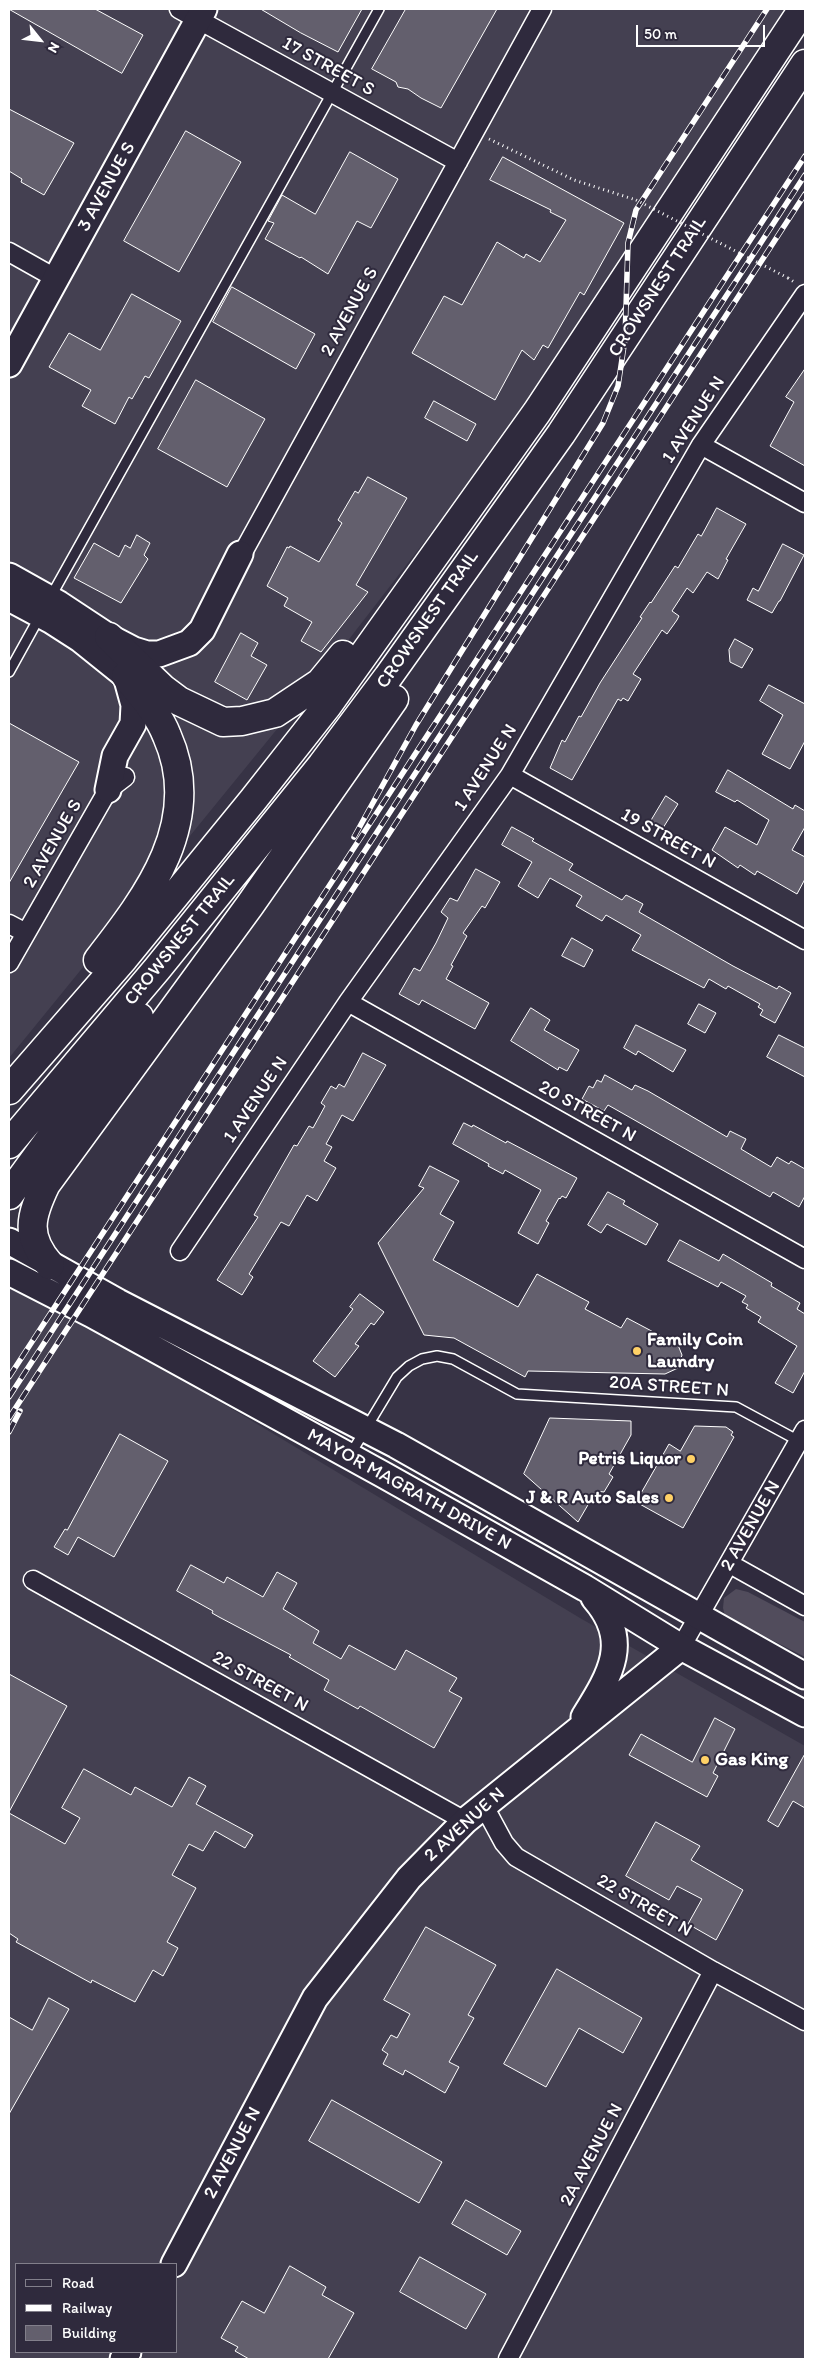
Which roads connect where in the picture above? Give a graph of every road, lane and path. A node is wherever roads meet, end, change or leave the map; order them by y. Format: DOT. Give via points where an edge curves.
graph roads {
  1 [pos="379,9"];
  2 [pos="542,9"];
  3 [pos="803,9"];
  4 [pos="193,12"];
  5 [pos="805,64"];
  6 [pos="805,70"];
  7 [pos="332,93"];
  8 [pos="785,94"];
  9 [pos="473,132"];
  10 [pos="458,162"];
  11 [pos="9,252"];
  12 [pos="788,278"];
  13 [pos="57,279"];
  14 [pos="805,294"];
  15 [pos="9,364"];
  16 [pos="538,412"];
  17 [pos="561,434"];
  18 [pos="701,445"];
  19 [pos="805,503"];
  20 [pos="240,554"];
  21 [pos="9,576"];
  22 [pos="9,598"];
  23 [pos="45,607"];
  24 [pos="109,637"];
  25 [pos="207,641"];
  26 [pos="9,672"];
  27 [pos="126,676"];
  28 [pos="322,765"];
  29 [pos="510,775"];
  30 [pos="117,784"];
  31 [pos="9,924"];
  32 [pos="26,933"];
  33 [pos="805,940"];
  34 [pos="9,963"];
  35 [pos="348,1002"];
  36 [pos="9,1082"];
  37 [pos="9,1090"];
  38 [pos="9,1144"];
  39 [pos="13,1189"];
  40 [pos="9,1241"];
  41 [pos="180,1251"];
  42 [pos="805,1259"];
  43 [pos="50,1265"];
  44 [pos="9,1272"];
  45 [pos="366,1429"];
  46 [pos="802,1435"];
  47 [pos="350,1456"];
  48 [pos="730,1564"];
  49 [pos="33,1580"];
  50 [pos="585,1588"];
  51 [pos="805,1606"];
  52 [pos="698,1617"];
  53 [pos="681,1647"];
  54 [pos="805,1676"];
  55 [pos="805,1714"];
  56 [pos="574,1732"];
  57 [pos="484,1806"];
  58 [pos="465,1821"];
  59 [pos="713,1970"];
  60 [pos="805,2021"];
  61 [pos="175,2263"];
  62 [pos="508,2359"];
  1 -- 7 [label="lane"];
  2 -- 9 [label="street, 2 AVENUE S"];
  3 -- 16 [label="highway, CROWSNEST TRAIL"];
  4 -- 7 [label="street, 17 STREET S"];
  4 -- 13 [label="main road, 3 AVENUE S"];
  5 -- 8 [label="highway, CROWSNEST TRAIL"];
  6 -- 8 [label="highway"];
  7 -- 10 [label="street, 17 STREET S"];
  7 -- 23 [label="lane"];
  8 -- 17 [label="highway, CROWSNEST TRAIL"];
  9 -- 10 [label="street, 2 AVENUE S"];
  9 -- 12 [label="path, bridge" via="574,180 636,200"];
  10 -- 20 [label="street, 2 AVENUE S"];
  11 -- 13 [label="street"];
  13 -- 15 [label="main road, 3 AVENUE S"];
  14 -- 18 [label="street, 1 AVENUE N"];
  16 -- 24 [label="highway" via="320,683 275,713 223,722 207,716 163,689"];
  16 -- 37 [label="highway, CROWSNEST TRAIL" via="321,714 124,958"];
  17 -- 28 [label="highway, CROWSNEST TRAIL"];
  17 -- 43 [label="highway" via="482,569 394,699 250,905 46,1184 34,1210 32,1232 35,1245"];
  18 -- 19 [label="street"];
  18 -- 29 [label="street, 1 AVENUE N"];
  20 -- 24 [label="main road" via="202,630 189,643 159,654 147,654"];
  20 -- 25 [label="street, 2 AVENUE S"];
  21 -- 23 [label="main road"];
  22 -- 23 [label="main road"];
  23 -- 24 [label="main road"];
  23 -- 26 [label="lane"];
  23 -- 27 [label="main road"];
  27 -- 30 [label="main road" via="134,705 133,724 115,756"];
  27 -- 36 [label="highway" via="158,718 174,754 179,800 172,839 155,880 139,907"];
  28 -- 38 [label="highway, CROWSNEST TRAIL" via="157,969"];
  28 -- 39 [label="highway" via="215,918"];
  29 -- 33 [label="street, 19 STREET N"];
  29 -- 35 [label="street, 1 AVENUE N"];
  30 -- 32 [label="street, 2 AVENUE S"];
  31 -- 32 [label="street"];
  32 -- 34 [label="street, 2 AVENUE S"];
  35 -- 41 [label="street, 1 AVENUE N"];
  35 -- 42 [label="street, 20 STREET N"];
  40 -- 43 [label="main road, MAYOR MAGRATH DRIVE N"];
  43 -- 45 [label="main road, MAYOR MAGRATH DRIVE N"];
  44 -- 47 [label="main road, MAYOR MAGRATH DRIVE N"];
  45 -- 46 [label="lane, 20A STREET N" via="397,1377 422,1359 437,1356 453,1359 517,1394 736,1407"];
  45 -- 47 [label="lane, 20A STREET N"];
  45 -- 52 [label="main road, MAYOR MAGRATH DRIVE N"];
  46 -- 48 [label="street, 2 AVENUE N"];
  47 -- 50 [label="main road, MAYOR MAGRATH DRIVE N"];
  48 -- 51 [label="street"];
  48 -- 52 [label="street, 2 AVENUE N"];
  49 -- 58 [label="street, 22 STREET N"];
  50 -- 53 [label="main road, MAYOR MAGRATH DRIVE N"];
  50 -- 56 [label="main road" via="612,1622 614,1656 598,1694"];
  52 -- 53 [label="street, 2 AVENUE N"];
  52 -- 54 [label="main road, MAYOR MAGRATH DRIVE N"];
  53 -- 55 [label="main road, MAYOR MAGRATH DRIVE N"];
  53 -- 56 [label="main road, 2 AVENUE N"];
  56 -- 57 [label="main road, 2 AVENUE N"];
  57 -- 58 [label="main road, 2 AVENUE N"];
  57 -- 59 [label="street, 22 STREET N" via="504,1843 516,1857"];
  58 -- 61 [label="main road, 2 AVENUE N" via="409,1878 315,1998"];
  59 -- 60 [label="street, 22 STREET N"];
  59 -- 62 [label="street, 2A AVENUE N"];
}
